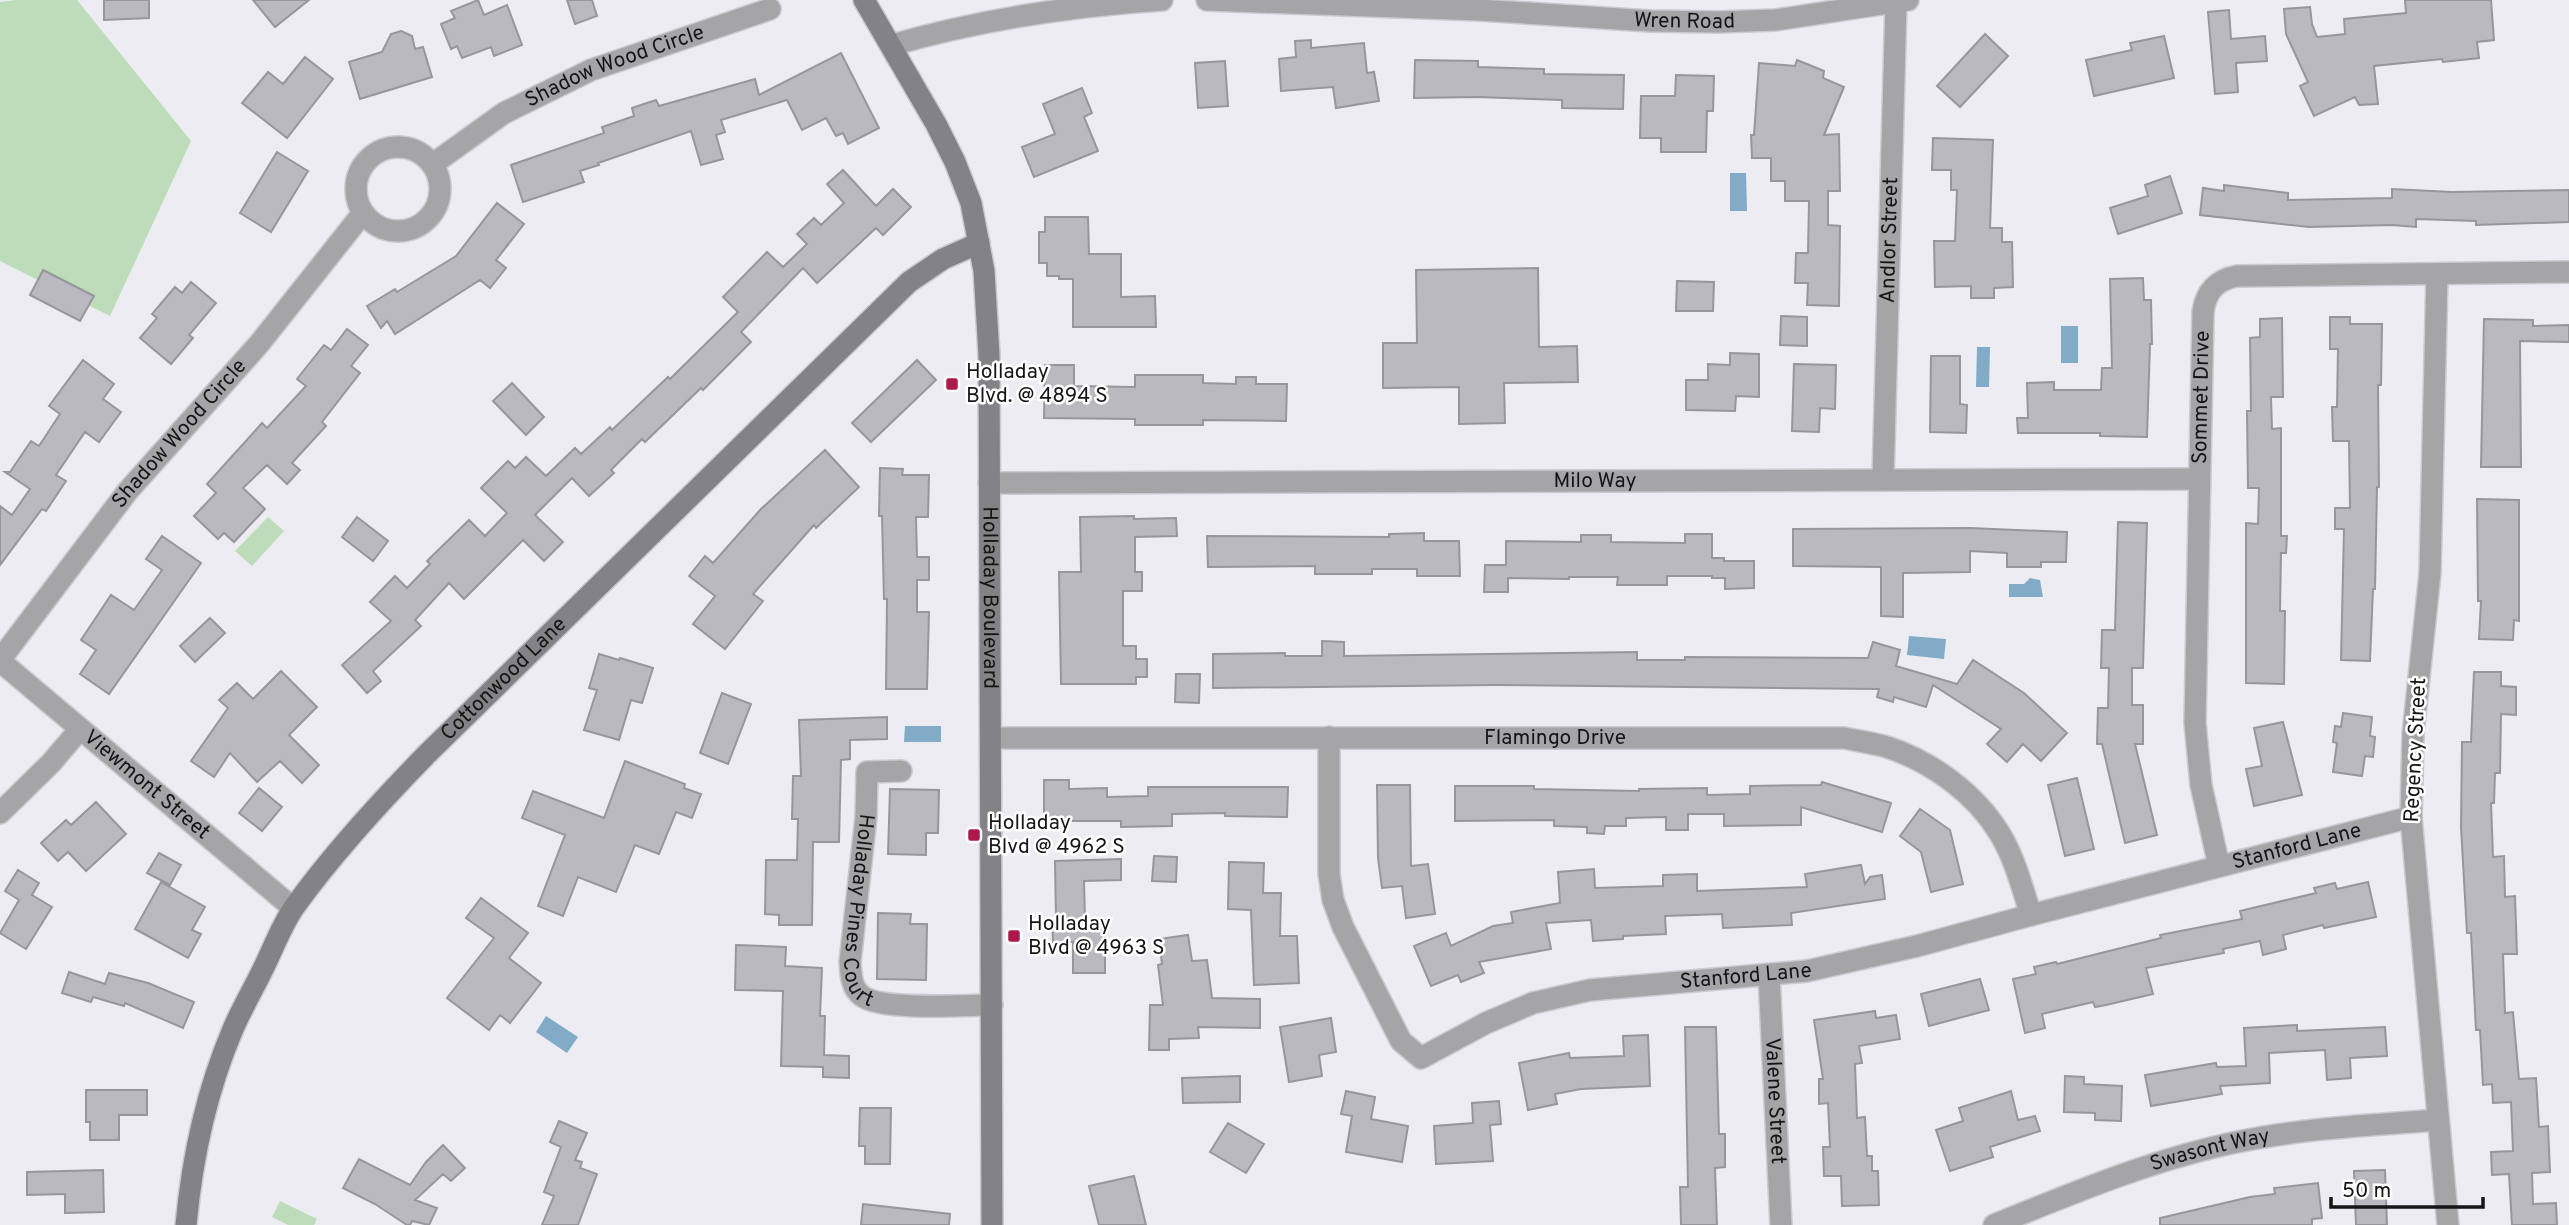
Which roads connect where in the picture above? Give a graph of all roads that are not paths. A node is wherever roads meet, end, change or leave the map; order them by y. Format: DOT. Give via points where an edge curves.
graph roads {
  1 [pos="864,0"];
  2 [pos="1162,0"];
  3 [pos="1207,0"];
  4 [pos="1902,1"];
  5 [pos="770,9"];
  6 [pos="892,45"];
  7 [pos="433,164"];
  8 [pos="363,213"];
  9 [pos="979,243"];
  10 [pos="2569,272"];
  11 [pos="2437,274"];
  12 [pos="2199,480"];
  13 [pos="1883,481"];
  14 [pos="989,482"];
  15 [pos="0,660"];
  16 [pos="80,729"];
  17 [pos="1329,737"];
  18 [pos="991,738"];
  19 [pos="901,771"];
  20 [pos="0,813"];
  21 [pos="2411,817"];
  22 [pos="2219,866"];
  23 [pos="293,908"];
  24 [pos="2031,915"];
  25 [pos="1769,975"];
  26 [pos="992,1005"];
  27 [pos="2438,1120"];
  28 [pos="186,1225"];
  29 [pos="992,1225"];
  30 [pos="1780,1225"];
  31 [pos="1994,1225"];
  32 [pos="2448,1225"];
  1 -- 6 [label="street, Holladay Boulevard"];
  2 -- 6 [label="street" via="1041,13"];
  3 -- 4 [label="street, Wren Road" via="1719,22 1775,20"];
  4 -- 13 [label="street, Andlor Street"];
  5 -- 7 [label="street, Shadow Wood Circle" via="591,70 504,113"];
  6 -- 9 [label="street, Holladay Boulevard" via="955,162 971,202"];
  7 -- 8 [label="street" via="406,147 389,147 374,154 356,181 356,198"];
  7 -- 8 [label="street" via="440,196 423,223 391,231 375,225"];
  8 -- 15 [label="street, Shadow Wood Circle" via="259,344 127,492"];
  9 -- 14 [label="street, Holladay Boulevard" via="988,313"];
  9 -- 23 [label="street, Cottonwood Lane" via="943,259 909,282 419,762"];
  10 -- 11 [label="street, Sommet Drive"];
  11 -- 12 [label="street, Sommet Drive" via="2237,276 2213,287 2203,312"];
  11 -- 21 [label="street, Regency Street" via="2430,573 2413,734"];
  12 -- 13 [label="street, Milo Way"];
  12 -- 22 [label="street, Sommet Drive" via="2195,723 2201,785"];
  13 -- 14 [label="street, Milo Way"];
  14 -- 18 [label="street, Holladay Boulevard"];
  15 -- 16 [label="street, Viewmont Street"];
  16 -- 20 [label="street"];
  16 -- 23 [label="street, Viewmont Street"];
  17 -- 18 [label="street, Flamingo Drive"];
  17 -- 24 [label="street, Flamingo Drive" via="1786,737 1844,738 1884,746 1947,777 1983,810 2014,863"];
  17 -- 25 [label="street, Stanford Lane" via="1329,874 1334,900 1401,1041 1421,1058 1533,1003 1590,990"];
  18 -- 26 [label="street, Holladay Boulevard"];
  19 -- 26 [label="street, Holladay Pines Court" via="867,772 852,983 862,996 880,1004"];
  21 -- 22 [label="street, Stanford Lane"];
  21 -- 27 [label="street, Regency Street"];
  22 -- 24 [label="street, Stanford Lane"];
  23 -- 28 [label="street, Cottonwood Lane" via="233,1030 210,1098"];
  24 -- 25 [label="street, Stanford Lane" via="1917,946"];
  25 -- 30 [label="street, Valene Street"];
  26 -- 29 [label="street, Holladay Boulevard"];
  27 -- 31 [label="street, Swasont Way" via="2221,1145 2134,1171"];
  27 -- 32 [label="street, Regency Street"];
}
